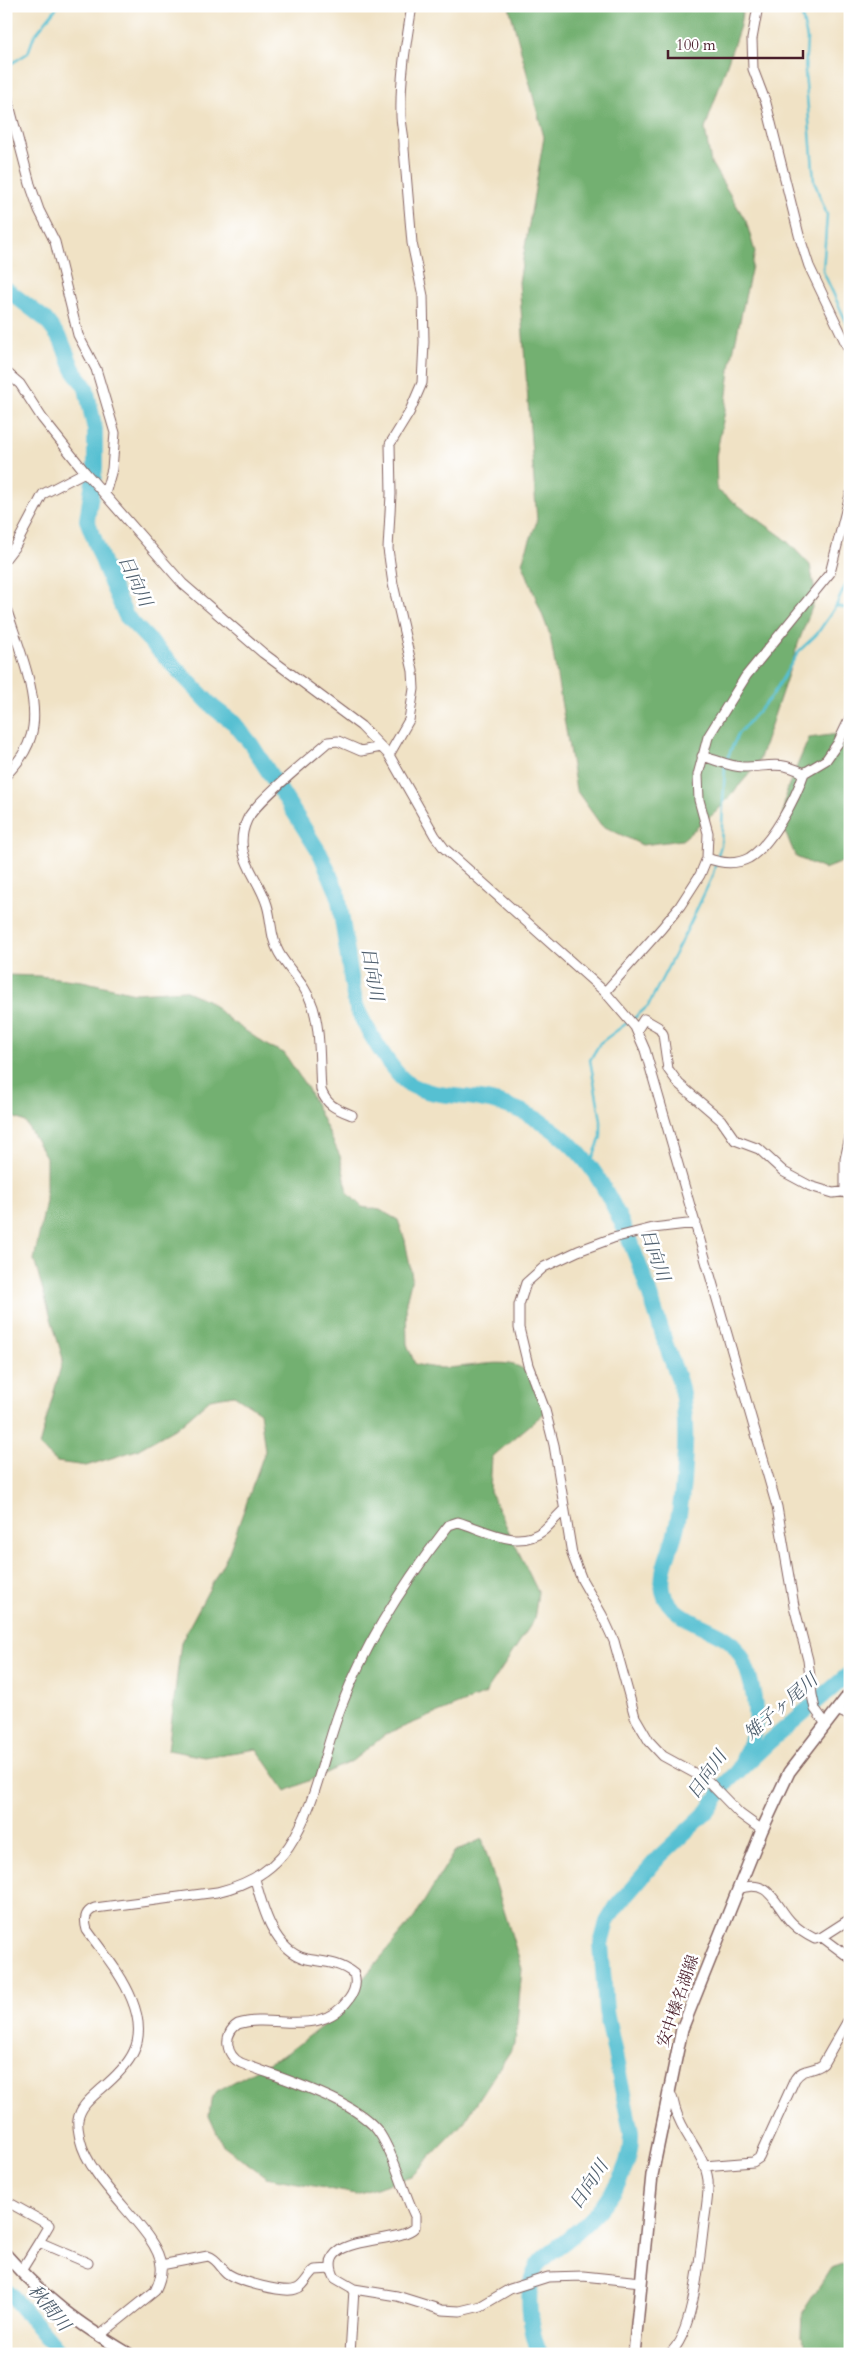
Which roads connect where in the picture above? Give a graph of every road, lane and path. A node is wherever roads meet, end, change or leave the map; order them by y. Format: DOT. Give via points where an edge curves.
graph roads {
  1 [pos="412,6"];
  2 [pos="758,6"];
  3 [pos="818,6"];
  4 [pos="825,6"];
  5 [pos="6,77"];
  6 [pos="850,352"];
  7 [pos="6,372"];
  8 [pos="87,474"];
  9 [pos="103,491"];
  10 [pos="850,495"];
  11 [pos="6,558"];
  12 [pos="6,608"];
  13 [pos="850,718"];
  14 [pos="381,747"];
  15 [pos="388,755"];
  16 [pos="702,756"];
  17 [pos="804,773"];
  18 [pos="6,775"];
  19 [pos="707,858"];
  20 [pos="605,992"];
  21 [pos="636,1029"];
  22 [pos="352,1115"];
  23 [pos="850,1138"];
  24 [pos="847,1192"];
  25 [pos="696,1223"];
  26 [pos="564,1510"];
  27 [pos="850,1693"];
  28 [pos="836,1710"];
  29 [pos="850,1716"];
  30 [pos="826,1724"];
  31 [pos="762,1830"];
  32 [pos="254,1879"];
  33 [pos="738,1889"];
  34 [pos="850,1919"];
  35 [pos="822,1938"];
  36 [pos="850,1958"];
  37 [pos="850,2017"];
  38 [pos="668,2090"];
  39 [pos="704,2166"];
  40 [pos="6,2201"];
  41 [pos="40,2242"];
  42 [pos="6,2255"];
  43 [pos="88,2264"];
  44 [pos="161,2265"];
  45 [pos="331,2269"];
  46 [pos="20,2271"];
  47 [pos="640,2282"];
  48 [pos="354,2289"];
  49 [pos="99,2336"];
  50 [pos="129,2354"];
  51 [pos="350,2354"];
  52 [pos="634,2354"];
  53 [pos="669,2354"];
  1 -- 15 [label="street" via="403,60 400,117 405,136 412,243 423,296 424,342 422,383 390,444 388,549 414,689 409,720"];
  2 -- 6 [label="street" via="752,39 753,69 766,102 809,266"];
  3 -- 4 [label="street"];
  5 -- 9 [label="street" via="8,101 30,184 55,242 78,334 96,369 115,433 112,469"];
  7 -- 8 [label="street" via="20,384 42,418"];
  8 -- 9 [label="street"];
  8 -- 11 [label="street" via="43,494"];
  9 -- 14 [label="street" via="183,584 263,653 361,726"];
  10 -- 16 [label="street" via="830,573 746,676 708,737"];
  12 -- 18 [label="street" via="27,676 33,719 27,746"];
  13 -- 17 [label="street" via="826,760"];
  14 -- 15 [label="street"];
  14 -- 22 [label="street" via="361,751 338,741 328,742 255,808 243,829 244,856 266,902 274,942 302,984 314,1009 321,1090 326,1102"];
  15 -- 20 [label="street" via="444,848"];
  16 -- 17 [label="street" via="742,768 775,764 790,766"];
  16 -- 19 [label="street" via="698,787 708,833"];
  17 -- 19 [label="street" via="799,790 760,849 739,862"];
  19 -- 20 [label="street" via="680,906"];
  20 -- 21 [label="street"];
  21 -- 24 [label="street" via="644,1019 658,1027 663,1034 668,1069 678,1084 721,1120 735,1140 759,1149 784,1172 806,1184 833,1193"];
  21 -- 25 [label="street"];
  23 -- 24 [label="street" via="845,1159"];
  25 -- 26 [label="street" via="653,1228 578,1251 530,1277 520,1298 518,1316 522,1343 546,1410"];
  25 -- 30 [label="street" via="776,1507 815,1708"];
  26 -- 31 [label="street" via="575,1565 614,1641 635,1717 649,1741 663,1756 707,1780 740,1814"];
  26 -- 32 [label="street" via="545,1529 527,1539 506,1538 458,1522 449,1526 410,1579 358,1670 335,1722 304,1818 289,1846 280,1858"];
  27 -- 28 [label="main road, 安中榛名湖線"];
  28 -- 29 [label="street"];
  28 -- 30 [label="main road, 安中榛名湖線"];
  30 -- 31 [label="main road, 安中榛名湖線" via="789,1772"];
  31 -- 33 [label="main road, 安中榛名湖線"];
  32 -- 44 [label="street" via="217,1892 95,1908 85,1919 87,1930 121,1976 138,2022 136,2046 130,2061 81,2111 78,2121 81,2144 104,2185 149,2240"];
  32 -- 45 [label="street" via="265,1912 287,1948 304,1958 342,1966 354,1974 356,1985 342,2008 325,2018 238,2024 228,2037 230,2054 234,2060 343,2104 369,2122 386,2145 416,2216 415,2227 403,2236 343,2247 335,2254"];
  33 -- 35 [label="street" via="746,1886 767,1890 799,1929 815,1939"];
  33 -- 38 [label="main road, 安中榛名湖線" via="682,2029"];
  34 -- 35 [label="street"];
  35 -- 36 [label="street"];
  37 -- 39 [label="street" via="823,2064 803,2071 795,2079 759,2158 753,2162"];
  38 -- 39 [label="street"];
  38 -- 47 [label="main road, 安中榛名湖線" via="652,2174"];
  39 -- 53 [label="street" via="708,2187 698,2276 682,2337"];
  40 -- 41 [label="street" via="48,2225"];
  41 -- 43 [label="street"];
  41 -- 46 [label="street"];
  42 -- 46 [label="main road"];
  44 -- 45 [label="street" via="208,2256 229,2274 288,2290 301,2287 315,2270"];
  44 -- 49 [label="street" via="155,2291"];
  45 -- 48 [label="street" via="335,2278"];
  46 -- 49 [label="main road" via="52,2303"];
  47 -- 48 [label="street" via="583,2276 542,2278 510,2289 481,2306 460,2311 442,2310 397,2296"];
  47 -- 52 [label="main road, 安中榛名湖線"];
  48 -- 51 [label="street"];
  49 -- 50 [label="main road"];
}
